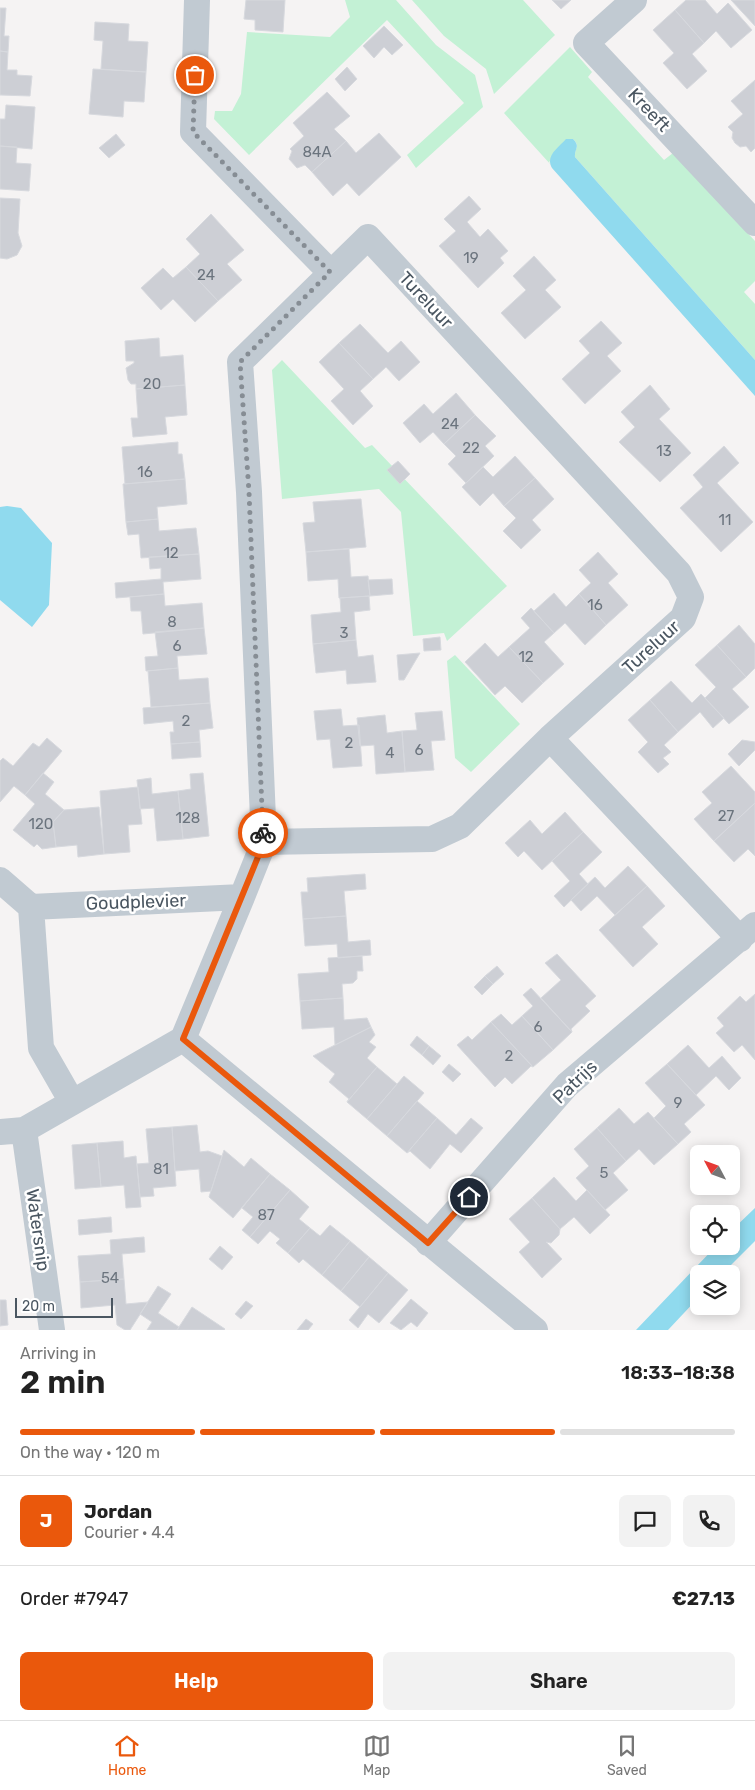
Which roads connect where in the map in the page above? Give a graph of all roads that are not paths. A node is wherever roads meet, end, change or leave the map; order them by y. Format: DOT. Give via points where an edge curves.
graph roads {
  1 [pos="197,0"];
  2 [pos="634,0"];
  3 [pos="755,223"];
  4 [pos="330,272"];
  5 [pos="550,738"];
  6 [pos="264,842"];
  7 [pos="0,880"];
  8 [pos="242,898"];
  9 [pos="31,907"];
  10 [pos="748,932"];
  11 [pos="183,1039"];
  12 [pos="72,1102"];
  13 [pos="12,1131"];
  14 [pos="428,1243"];
  15 [pos="52,1330"];
  16 [pos="535,1330"];
  1 -- 4 [label="street" via="193,132"];
  2 -- 3 [label="street, Kreeft" via="586,43"];
  4 -- 5 [label="street, Tureluur" via="368,236 679,573 691,597 683,618"];
  4 -- 6 [label="street" via="240,362"];
  5 -- 6 [label="street, Tureluur" via="460,826 432,839"];
  5 -- 10 [label="street, Patrijs"];
  6 -- 8 [label="street"];
  7 -- 9 [label="street"];
  8 -- 9 [label="street, Goudplevier"];
  8 -- 11 [label="street"];
  9 -- 12 [label="street" via="41,1048"];
  10 -- 14 [label="street, Patrijs" via="567,1085"];
  11 -- 12 [label="street"];
  11 -- 14 [label="street"];
  12 -- 13 [label="street"];
  13 -- 15 [label="street, Watersnip"];
  14 -- 16 [label="street"];
}
